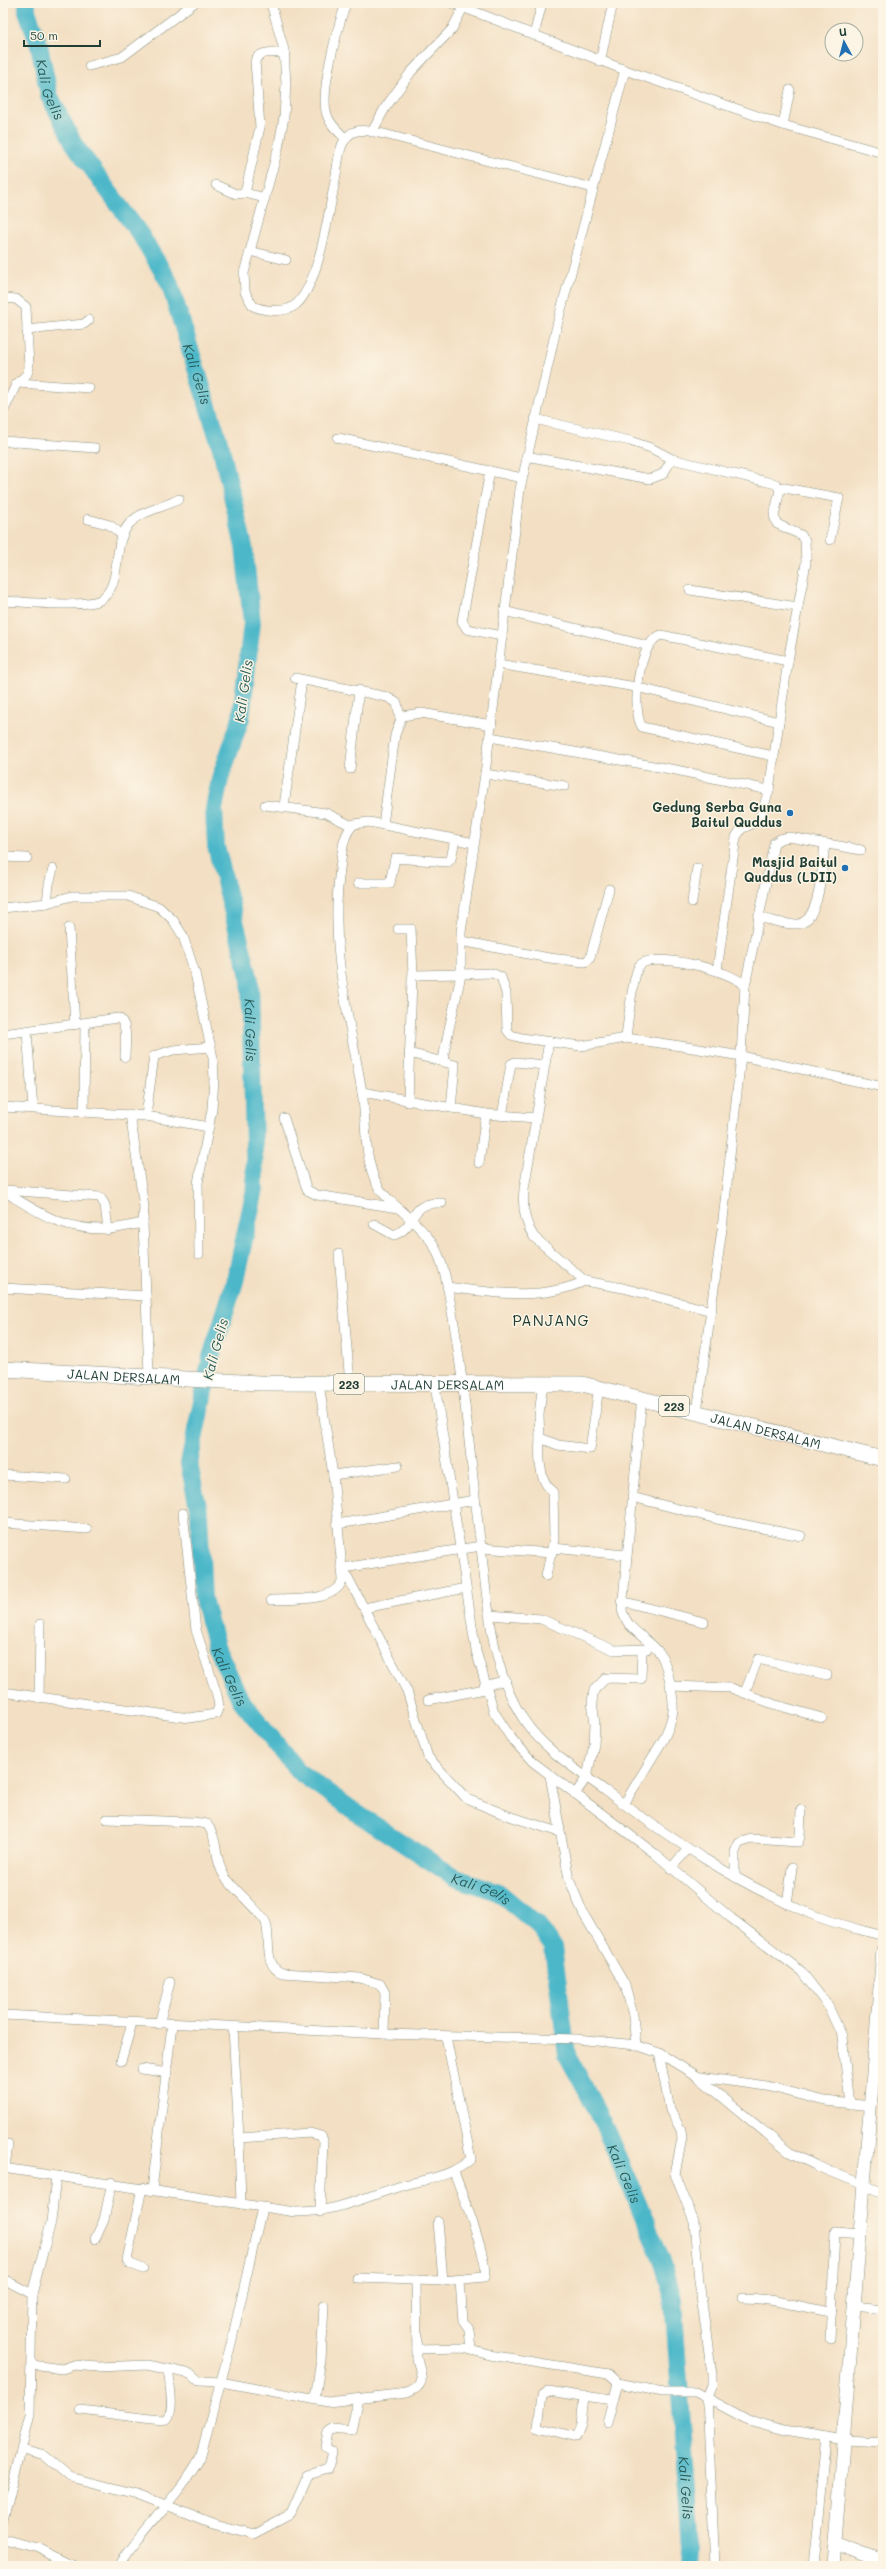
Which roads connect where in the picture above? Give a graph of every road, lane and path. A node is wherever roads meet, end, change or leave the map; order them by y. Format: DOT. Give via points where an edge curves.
graph roads {
  1 [pos="194,3"];
  2 [pos="272,3"];
  3 [pos="346,3"];
  4 [pos="452,3"];
  5 [pos="542,3"];
  6 [pos="613,3"];
  7 [pos="464,8"];
  8 [pos="534,36"];
  9 [pos="285,54"];
  10 [pos="600,62"];
  11 [pos="89,66"];
  12 [pos="625,70"];
  13 [pos="790,90"];
  14 [pos="783,125"];
  15 [pos="372,132"];
  16 [pos="346,139"];
  17 [pos="883,152"];
  18 [pos="216,185"];
  19 [pos="593,188"];
  20 [pos="245,193"];
  21 [pos="265,198"];
  22 [pos="250,251"];
  23 [pos="286,260"];
  24 [pos="3,298"];
  25 [pos="89,320"];
  26 [pos="27,330"];
  27 [pos="19,383"];
  28 [pos="89,388"];
  29 [pos="3,412"];
  30 [pos="535,419"];
  31 [pos="338,438"];
  32 [pos="3,441"];
  33 [pos="95,448"];
  34 [pos="526,456"];
  35 [pos="672,459"];
  36 [pos="490,471"];
  37 [pos="522,478"];
  38 [pos="779,487"];
  39 [pos="179,499"];
  40 [pos="88,519"];
  41 [pos="122,535"];
  42 [pos="830,540"];
  43 [pos="690,590"];
  44 [pos="3,602"];
  45 [pos="798,607"];
  46 [pos="504,611"];
  47 [pos="502,636"];
  48 [pos="649,646"];
  49 [pos="788,661"];
  50 [pos="498,664"];
  51 [pos="636,688"];
  52 [pos="359,690"];
  53 [pos="400,718"];
  54 [pos="779,722"];
  55 [pos="492,725"];
  56 [pos="490,737"];
  57 [pos="773,756"];
  58 [pos="350,770"];
  59 [pos="485,774"];
  60 [pos="565,786"];
  61 [pos="769,790"];
  62 [pos="265,805"];
  63 [pos="284,806"];
  64 [pos="384,825"];
  65 [pos="352,826"];
  66 [pos="455,839"];
  67 [pos="474,843"];
  68 [pos="825,845"];
  69 [pos="862,850"];
  70 [pos="3,857"];
  71 [pos="27,858"];
  72 [pos="697,868"];
  73 [pos="53,869"];
  74 [pos="358,883"];
  75 [pos="609,889"];
  76 [pos="692,902"];
  77 [pos="47,903"];
  78 [pos="3,908"];
  79 [pos="758,917"];
  80 [pos="69,928"];
  81 [pos="398,929"];
  82 [pos="461,941"];
  83 [pos="717,970"];
  84 [pos="461,974"];
  85 [pos="413,976"];
  86 [pos="745,986"];
  87 [pos="85,1023"];
  88 [pos="75,1024"];
  89 [pos="26,1032"];
  90 [pos="3,1034"];
  91 [pos="626,1038"];
  92 [pos="549,1041"];
  93 [pos="211,1047"];
  94 [pos="409,1054"];
  95 [pos="125,1056"];
  96 [pos="740,1056"];
  97 [pos="443,1061"];
  98 [pos="544,1065"];
  99 [pos="883,1087"];
  100 [pos="362,1092"];
  101 [pos="408,1102"];
  102 [pos="3,1107"];
  103 [pos="33,1108"];
  104 [pos="451,1108"];
  105 [pos="84,1111"];
  106 [pos="130,1114"];
  107 [pos="486,1114"];
  108 [pos="146,1116"];
  109 [pos="502,1116"];
  110 [pos="284,1118"];
  111 [pos="535,1118"];
  112 [pos="209,1127"];
  113 [pos="479,1162"];
  114 [pos="3,1190"];
  115 [pos="442,1203"];
  116 [pos="398,1208"];
  117 [pos="411,1220"];
  118 [pos="143,1223"];
  119 [pos="374,1224"];
  120 [pos="108,1230"];
  121 [pos="199,1254"];
  122 [pos="339,1254"];
  123 [pos="585,1281"];
  124 [pos="447,1287"];
  125 [pos="3,1288"];
  126 [pos="146,1296"];
  127 [pos="712,1312"];
  128 [pos="3,1369"];
  129 [pos="149,1376"];
  130 [pos="543,1382"];
  131 [pos="319,1384"];
  132 [pos="350,1384"];
  133 [pos="462,1384"];
  134 [pos="437,1385"];
  135 [pos="599,1387"];
  136 [pos="642,1397"];
  137 [pos="697,1412"];
  138 [pos="540,1438"];
  139 [pos="883,1459"];
  140 [pos="398,1466"];
  141 [pos="333,1474"];
  142 [pos="3,1475"];
  143 [pos="66,1479"];
  144 [pos="632,1497"];
  145 [pos="472,1500"];
  146 [pos="455,1503"];
  147 [pos="184,1513"];
  148 [pos="3,1523"];
  149 [pos="338,1524"];
  150 [pos="87,1530"];
  151 [pos="801,1536"];
  152 [pos="481,1547"];
  153 [pos="460,1548"];
  154 [pos="552,1551"];
  155 [pos="625,1555"];
  156 [pos="343,1568"];
  157 [pos="546,1576"];
  158 [pos="466,1588"];
  159 [pos="271,1600"];
  160 [pos="621,1601"];
  161 [pos="364,1608"];
  162 [pos="490,1615"];
  163 [pos="704,1622"];
  164 [pos="40,1624"];
  165 [pos="656,1649"];
  166 [pos="642,1650"];
  167 [pos="827,1675"];
  168 [pos="506,1680"];
  169 [pos="670,1686"];
  170 [pos="485,1687"];
  171 [pos="3,1692"];
  172 [pos="745,1692"];
  173 [pos="39,1698"];
  174 [pos="428,1700"];
  175 [pos="822,1718"];
  176 [pos="550,1776"];
  177 [pos="586,1778"];
  178 [pos="576,1793"];
  179 [pos="624,1804"];
  180 [pos="801,1810"];
  181 [pos="107,1819"];
  182 [pos="559,1832"];
  183 [pos="688,1849"];
  184 [pos="674,1864"];
  185 [pos="792,1868"];
  186 [pos="735,1877"];
  187 [pos="788,1904"];
  188 [pos="883,1936"];
  189 [pos="883,1950"];
  190 [pos="170,1982"];
  191 [pos="3,2016"];
  192 [pos="132,2023"];
  193 [pos="159,2024"];
  194 [pos="172,2025"];
  195 [pos="233,2027"];
  196 [pos="384,2034"];
  197 [pos="446,2037"];
  198 [pos="636,2045"];
  199 [pos="660,2053"];
  200 [pos="121,2061"];
  201 [pos="142,2069"];
  202 [pos="168,2073"];
  203 [pos="698,2077"];
  204 [pos="850,2104"];
  205 [pos="870,2106"];
  206 [pos="240,2138"];
  207 [pos="8,2144"];
  208 [pos="4,2168"];
  209 [pos="454,2172"];
  210 [pos="56,2176"];
  211 [pos="112,2182"];
  212 [pos="864,2186"];
  213 [pos="142,2188"];
  214 [pos="152,2190"];
  215 [pos="883,2193"];
  216 [pos="241,2204"];
  217 [pos="262,2208"];
  218 [pos="320,2212"];
  219 [pos="438,2221"];
  220 [pos="860,2234"];
  221 [pos="95,2239"];
  222 [pos="143,2269"];
  223 [pos="357,2278"];
  224 [pos="3,2279"];
  225 [pos="416,2280"];
  226 [pos="460,2281"];
  227 [pos="443,2282"];
  228 [pos="32,2294"];
  229 [pos="742,2298"];
  230 [pos="324,2306"];
  231 [pos="854,2306"];
  232 [pos="883,2309"];
  233 [pos="832,2312"];
  234 [pos="830,2339"];
  235 [pos="416,2349"];
  236 [pos="471,2349"];
  237 [pos="32,2365"];
  238 [pos="168,2369"];
  239 [pos="221,2382"];
  240 [pos="618,2383"];
  241 [pos="584,2396"];
  242 [pos="707,2397"];
  243 [pos="315,2398"];
  244 [pos="358,2399"];
  245 [pos="613,2400"];
  246 [pos="80,2410"];
  247 [pos="607,2423"];
  248 [pos="826,2437"];
  249 [pos="844,2440"];
  250 [pos="883,2442"];
  251 [pos="22,2450"];
  252 [pos="167,2504"];
  253 [pos="3,2521"];
  254 [pos="3,2540"];
  255 [pos="835,2543"];
  256 [pos="883,2562"];
  257 [pos="75,2566"];
  258 [pos="119,2566"];
  259 [pos="715,2566"];
  260 [pos="813,2566"];
  261 [pos="833,2566"];
  1 -- 11 [label="street" via="122,56"];
  2 -- 9 [label="street"];
  3 -- 16 [label="street" via="333,46 325,105 329,120"];
  4 -- 7 [label="street"];
  5 -- 8 [label="street"];
  6 -- 10 [label="street"];
  7 -- 8 [label="street"];
  7 -- 15 [label="street" via="452,29 411,72 385,108"];
  8 -- 10 [label="street"];
  9 -- 20 [label="street" via="276,52 262,54 256,58 260,127"];
  9 -- 21 [label="street" via="284,117"];
  10 -- 12 [label="street"];
  12 -- 14 [label="street"];
  12 -- 19 [label="street"];
  13 -- 14 [label="street"];
  14 -- 17 [label="street"];
  15 -- 16 [label="street" via="356,131"];
  15 -- 19 [label="street"];
  16 -- 22 [label="street" via="339,158 326,228 314,274 305,295 298,303 291,308 280,310 264,310 251,304 244,283"];
  18 -- 20 [label="street" via="236,194"];
  19 -- 30 [label="street"];
  20 -- 21 [label="street"];
  21 -- 22 [label="street"];
  22 -- 23 [label="street"];
  24 -- 26 [label="street" via="16,299 24,303"];
  25 -- 26 [label="street" via="84,324"];
  26 -- 27 [label="street" via="29,368"];
  27 -- 28 [label="street"];
  27 -- 29 [label="street"];
  30 -- 34 [label="street"];
  30 -- 35 [label="street" via="638,443"];
  31 -- 36 [label="street"];
  32 -- 33 [label="street"];
  34 -- 35 [label="street" via="650,479 663,474"];
  34 -- 37 [label="street"];
  35 -- 38 [label="street" via="769,481"];
  36 -- 37 [label="street"];
  36 -- 47 [label="street" via="462,621 465,627 472,630"];
  37 -- 46 [label="street"];
  38 -- 42 [label="street" via="839,498"];
  38 -- 45 [label="street" via="774,516 776,524 801,535 806,543 806,563"];
  39 -- 41 [label="street" via="166,507 140,516 130,523"];
  40 -- 41 [label="street" via="110,525"];
  41 -- 44 [label="street" via="114,583 101,599 86,604"];
  43 -- 45 [label="street"];
  45 -- 49 [label="street"];
  46 -- 47 [label="street"];
  46 -- 48 [label="street"];
  47 -- 50 [label="street"];
  48 -- 49 [label="street" via="656,637 664,635"];
  48 -- 51 [label="street"];
  49 -- 54 [label="street"];
  50 -- 51 [label="street"];
  50 -- 55 [label="street"];
  51 -- 54 [label="street"];
  51 -- 57 [label="street" via="642,727"];
  52 -- 53 [label="street" via="394,700 398,705"];
  52 -- 58 [label="street"];
  52 -- 63 [label="street" via="299,679"];
  53 -- 55 [label="street" via="409,713 421,713"];
  53 -- 64 [label="street" via="395,735"];
  54 -- 57 [label="street"];
  55 -- 56 [label="street"];
  56 -- 59 [label="street"];
  56 -- 61 [label="street" via="676,770"];
  57 -- 61 [label="street"];
  59 -- 60 [label="street"];
  59 -- 67 [label="street"];
  61 -- 83 [label="street" via="759,821 741,829 736,837"];
  62 -- 63 [label="street"];
  63 -- 65 [label="street" via="326,813"];
  64 -- 65 [label="street" via="363,822"];
  64 -- 66 [label="street"];
  65 -- 100 [label="street" via="345,837 335,912 348,1031"];
  66 -- 67 [label="street"];
  66 -- 74 [label="street" via="448,862 395,858 390,883"];
  67 -- 82 [label="street"];
  68 -- 69 [label="street"];
  68 -- 79 [label="street" via="790,838 780,839 774,843"];
  68 -- 79 [label="street" via="816,907 809,920 799,924"];
  70 -- 71 [label="street"];
  72 -- 76 [label="street"];
  73 -- 77 [label="street"];
  75 -- 82 [label="street" via="590,958 585,962 549,958"];
  77 -- 78 [label="street"];
  77 -- 93 [label="street" via="72,896 128,896 159,907 173,920 185,941 195,973"];
  79 -- 86 [label="street"];
  80 -- 88 [label="street"];
  81 -- 85 [label="street" via="411,929"];
  82 -- 84 [label="street"];
  83 -- 86 [label="street" via="737,979"];
  83 -- 91 [label="street" via="656,960 641,964 635,982"];
  84 -- 85 [label="street"];
  84 -- 92 [label="street" via="492,973 501,977 505,984 505,1016 509,1032 522,1038"];
  84 -- 97 [label="street"];
  85 -- 94 [label="street"];
  86 -- 96 [label="street"];
  87 -- 88 [label="street"];
  87 -- 95 [label="street" via="121,1019 125,1026"];
  87 -- 105 [label="street"];
  88 -- 89 [label="street"];
  89 -- 90 [label="street"];
  89 -- 103 [label="street"];
  91 -- 92 [label="street" via="586,1046"];
  91 -- 96 [label="street"];
  92 -- 98 [label="street"];
  93 -- 108 [label="street" via="172,1050 154,1056"];
  93 -- 112 [label="street" via="214,1079"];
  94 -- 97 [label="street"];
  94 -- 101 [label="street"];
  96 -- 99 [label="street"];
  96 -- 127 [label="street"];
  97 -- 104 [label="street" via="455,1065"];
  98 -- 109 [label="street" via="515,1062 511,1064"];
  98 -- 111 [label="street"];
  100 -- 101 [label="street"];
  100 -- 116 [label="street" via="370,1156 376,1180 380,1190"];
  101 -- 104 [label="street"];
  102 -- 103 [label="street"];
  103 -- 105 [label="street"];
  104 -- 107 [label="street"];
  105 -- 106 [label="street"];
  106 -- 108 [label="street"];
  106 -- 118 [label="street" via="144,1207"];
  107 -- 109 [label="street"];
  107 -- 113 [label="street"];
  108 -- 112 [label="street"];
  109 -- 111 [label="street"];
  110 -- 116 [label="street" via="307,1190 317,1195"];
  111 -- 123 [label="street" via="524,1189 525,1218 534,1237"];
  112 -- 121 [label="street" via="198,1183"];
  114 -- 120 [label="street" via="58,1223 76,1228"];
  114 -- 120 [label="street" via="100,1198 105,1206"];
  115 -- 117 [label="street" via="424,1204"];
  116 -- 117 [label="street"];
  117 -- 119 [label="street" via="394,1235"];
  117 -- 124 [label="street" via="434,1243"];
  118 -- 120 [label="street"];
  118 -- 126 [label="street"];
  122 -- 132 [label="street"];
  123 -- 124 [label="street" via="552,1292 518,1294"];
  123 -- 127 [label="street" via="623,1288"];
  124 -- 133 [label="street"];
  125 -- 126 [label="street"];
  126 -- 129 [label="street"];
  127 -- 137 [label="street"];
  128 -- 129 [label="main road, JALAN DERSALAM / 223"];
  129 -- 131 [label="main road, JALAN DERSALAM / 223"];
  130 -- 133 [label="main road, JALAN DERSALAM / 223"];
  130 -- 135 [label="main road, JALAN DERSALAM / 223" via="566,1382"];
  130 -- 138 [label="street" via="539,1415"];
  131 -- 132 [label="main road, JALAN DERSALAM / 223"];
  131 -- 141 [label="street"];
  132 -- 134 [label="main road, JALAN DERSALAM / 223"];
  133 -- 134 [label="main road, JALAN DERSALAM / 223"];
  133 -- 145 [label="street"];
  134 -- 146 [label="street"];
  135 -- 136 [label="main road, JALAN DERSALAM / 223"];
  135 -- 138 [label="street" via="590,1449 558,1445"];
  136 -- 137 [label="main road, JALAN DERSALAM / 223"];
  136 -- 144 [label="street"];
  137 -- 139 [label="main road, JALAN DERSALAM / 223"];
  138 -- 154 [label="street" via="544,1478 548,1488 553,1491"];
  140 -- 141 [label="street"];
  141 -- 149 [label="street"];
  142 -- 143 [label="street"];
  144 -- 151 [label="street" via="717,1519"];
  144 -- 155 [label="street"];
  145 -- 146 [label="street"];
  145 -- 152 [label="street"];
  146 -- 149 [label="street"];
  146 -- 153 [label="street"];
  147 -- 173 [label="street" via="196,1630 218,1695 219,1706 216,1714 189,1718"];
  148 -- 150 [label="street"];
  149 -- 156 [label="street"];
  152 -- 153 [label="street"];
  152 -- 154 [label="street"];
  152 -- 162 [label="street"];
  153 -- 156 [label="street"];
  153 -- 158 [label="street"];
  154 -- 155 [label="street"];
  154 -- 157 [label="street"];
  155 -- 160 [label="street"];
  156 -- 159 [label="street" via="341,1583 328,1594"];
  156 -- 161 [label="street"];
  158 -- 161 [label="street"];
  158 -- 170 [label="street"];
  160 -- 163 [label="street"];
  160 -- 165 [label="street" via="628,1624"];
  161 -- 182 [label="street" via="407,1691 428,1757 467,1799"];
  162 -- 166 [label="street" via="541,1619 610,1649"];
  162 -- 168 [label="street"];
  164 -- 173 [label="street"];
  165 -- 166 [label="street"];
  165 -- 169 [label="street" via="663,1658"];
  166 -- 177 [label="street" via="642,1678 606,1678 594,1690 592,1702 595,1734"];
  167 -- 172 [label="street" via="758,1659"];
  168 -- 170 [label="street"];
  168 -- 177 [label="street" via="523,1718 532,1730"];
  169 -- 172 [label="street" via="723,1687"];
  169 -- 179 [label="street" via="673,1705 669,1728"];
  170 -- 174 [label="street"];
  170 -- 176 [label="street" via="494,1712 511,1738"];
  171 -- 173 [label="street"];
  172 -- 175 [label="street" via="773,1704"];
  176 -- 178 [label="street"];
  176 -- 182 [label="street"];
  177 -- 178 [label="street"];
  177 -- 179 [label="street"];
  178 -- 184 [label="street"];
  179 -- 183 [label="street"];
  180 -- 186 [label="street" via="798,1842 752,1839 739,1843 735,1852"];
  181 -- 196 [label="street" via="207,1824 213,1837 221,1871 242,1898 265,1920 271,1959 275,1968 282,1973 360,1978 380,1984 385,1993"];
  182 -- 198 [label="street" via="569,1879 579,1904 630,1995"];
  183 -- 184 [label="street"];
  183 -- 186 [label="street"];
  184 -- 204 [label="street" via="731,1918 801,1971 820,1994 842,2036"];
  185 -- 187 [label="street"];
  186 -- 187 [label="street"];
  187 -- 188 [label="street" via="815,1916"];
  189 -- 205 [label="main road"];
  190 -- 193 [label="street"];
  191 -- 192 [label="street"];
  192 -- 193 [label="street"];
  192 -- 200 [label="street"];
  193 -- 194 [label="street"];
  194 -- 195 [label="street"];
  194 -- 202 [label="street"];
  195 -- 196 [label="street"];
  195 -- 206 [label="street"];
  196 -- 197 [label="street"];
  197 -- 198 [label="street" via="510,2036"];
  197 -- 209 [label="street" via="471,2159"];
  198 -- 199 [label="street"];
  199 -- 203 [label="street"];
  199 -- 242 [label="street" via="670,2110 681,2130 676,2174 694,2222 712,2375 712,2385"];
  201 -- 202 [label="street"];
  202 -- 214 [label="street"];
  203 -- 204 [label="street" via="767,2086 825,2101"];
  203 -- 212 [label="street" via="789,2152"];
  204 -- 205 [label="street"];
  205 -- 212 [label="main road"];
  206 -- 216 [label="street"];
  206 -- 218 [label="street" via="310,2133 321,2136 323,2140"];
  207 -- 208 [label="street"];
  208 -- 210 [label="street"];
  209 -- 218 [label="street" via="399,2186"];
  209 -- 226 [label="street" via="487,2269 484,2276"];
  210 -- 211 [label="street"];
  210 -- 228 [label="street" via="51,2222"];
  211 -- 213 [label="street"];
  211 -- 221 [label="street" via="104,2220"];
  212 -- 215 [label="street"];
  212 -- 220 [label="main road"];
  213 -- 214 [label="street"];
  213 -- 222 [label="street" via="127,2260"];
  214 -- 216 [label="street"];
  216 -- 217 [label="street"];
  217 -- 218 [label="street"];
  217 -- 239 [label="street"];
  219 -- 227 [label="street"];
  220 -- 231 [label="main road"];
  220 -- 233 [label="street" via="835,2232"];
  223 -- 225 [label="street"];
  224 -- 228 [label="street"];
  225 -- 227 [label="street"];
  225 -- 235 [label="street"];
  226 -- 227 [label="street"];
  226 -- 236 [label="street" via="463,2321 469,2330"];
  228 -- 237 [label="street"];
  229 -- 233 [label="street" via="776,2299"];
  230 -- 243 [label="street" via="321,2360"];
  231 -- 232 [label="street"];
  231 -- 249 [label="main road"];
  233 -- 234 [label="street"];
  235 -- 236 [label="street"];
  235 -- 244 [label="street" via="422,2379 415,2390"];
  236 -- 240 [label="street" via="490,2355 608,2374"];
  237 -- 238 [label="street" via="62,2369 74,2365 144,2365"];
  237 -- 251 [label="street" via="30,2415"];
  238 -- 239 [label="street" via="191,2374 199,2381"];
  238 -- 246 [label="street" via="168,2385 172,2393 167,2419 159,2421"];
  239 -- 243 [label="street" via="279,2394"];
  239 -- 252 [label="street" via="200,2458 191,2475"];
  240 -- 242 [label="street" via="663,2392 696,2392"];
  240 -- 245 [label="street"];
  241 -- 241 [label="street" via="545,2392 542,2395 538,2428 576,2437 581,2425"];
  241 -- 245 [label="street"];
  242 -- 248 [label="street" via="748,2420"];
  242 -- 259 [label="street"];
  243 -- 244 [label="street" via="334,2402"];
  244 -- 252 [label="street" via="351,2431 333,2429 328,2432 325,2447 332,2452 328,2469 308,2475 293,2511 283,2519 258,2532 249,2533 212,2523"];
  245 -- 247 [label="street"];
  248 -- 249 [label="street"];
  248 -- 260 [label="street"];
  249 -- 250 [label="street"];
  249 -- 255 [label="main road"];
  251 -- 252 [label="street" via="50,2459 70,2477"];
  251 -- 253 [label="street"];
  252 -- 258 [label="street"];
  254 -- 257 [label="street" via="38,2548"];
  255 -- 256 [label="main road"];
  255 -- 261 [label="main road"];
}
